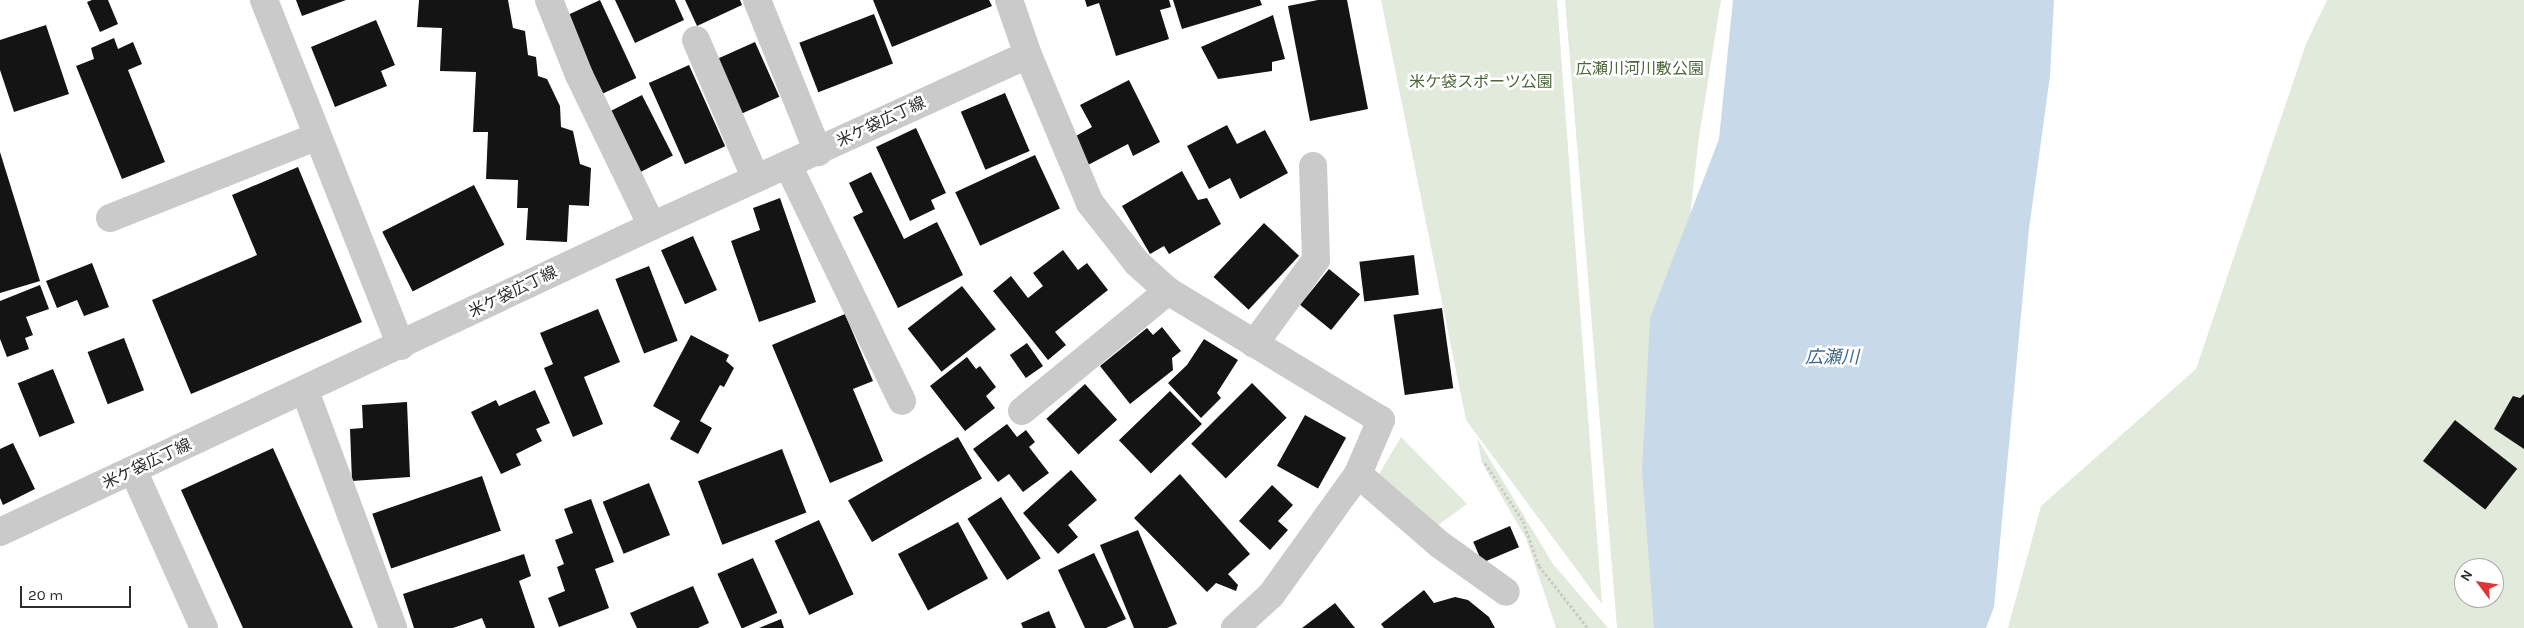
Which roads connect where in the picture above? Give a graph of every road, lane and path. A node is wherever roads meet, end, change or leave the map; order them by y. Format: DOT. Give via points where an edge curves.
graph roads {
  1 [pos="264,0"];
  2 [pos="549,0"];
  3 [pos="756,0"];
  4 [pos="1010,0"];
  5 [pos="696,40"];
  6 [pos="1028,55"];
  7 [pos="316,136"];
  8 [pos="818,152"];
  9 [pos="788,165"];
  10 [pos="1313,166"];
  11 [pos="756,179"];
  12 [pos="110,218"];
  13 [pos="652,226"];
  14 [pos="1168,292"];
  15 [pos="1254,344"];
  16 [pos="401,346"];
  17 [pos="305,390"];
  18 [pos="902,401"];
  19 [pos="1022,411"];
  20 [pos="1485,463"];
  21 [pos="133,470"];
  22 [pos="1358,474"];
  23 [pos="0,532"];
  24 [pos="1506,592"];
  25 [pos="204,628"];
  26 [pos="393,628"];
  27 [pos="1235,628"];
  28 [pos="1588,628"];
  1 -- 7 [label="street"];
  2 -- 13 [label="street" via="578,75"];
  3 -- 8 [label="street"];
  4 -- 6 [label="street"];
  5 -- 11 [label="street"];
  6 -- 8 [label="street, 米ケ袋広丁線"];
  6 -- 14 [label="street" via="1090,203 1138,263"];
  7 -- 12 [label="street"];
  7 -- 16 [label="street"];
  8 -- 9 [label="street, 米ケ袋広丁線"];
  9 -- 11 [label="street, 米ケ袋広丁線"];
  9 -- 18 [label="street"];
  10 -- 15 [label="street" via="1316,260"];
  11 -- 13 [label="street, 米ケ袋広丁線"];
  13 -- 16 [label="street, 米ケ袋広丁線"];
  14 -- 15 [label="street"];
  14 -- 19 [label="street"];
  15 -- 22 [label="street" via="1381,420"];
  16 -- 17 [label="street, 米ケ袋広丁線"];
  17 -- 21 [label="street, 米ケ袋広丁線"];
  17 -- 26 [label="street"];
  20 -- 28 [label="path" via="1523,520 1539,566"];
  21 -- 23 [label="street, 米ケ袋広丁線"];
  21 -- 25 [label="street"];
  22 -- 24 [label="street" via="1439,544"];
  22 -- 27 [label="street" via="1271,595"];
}
